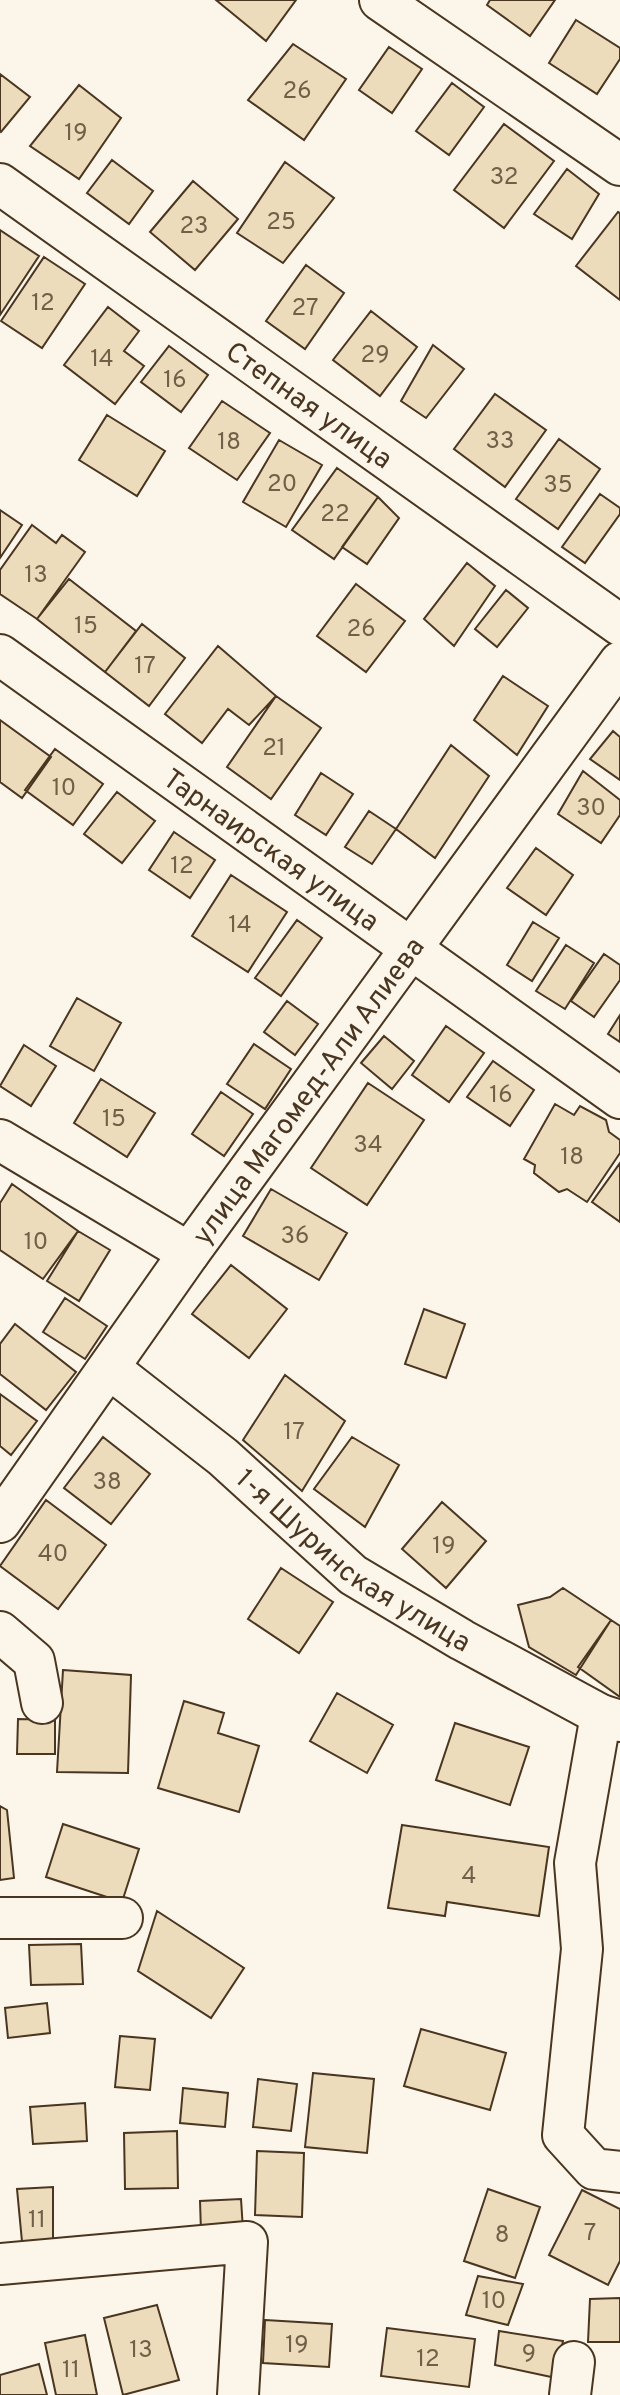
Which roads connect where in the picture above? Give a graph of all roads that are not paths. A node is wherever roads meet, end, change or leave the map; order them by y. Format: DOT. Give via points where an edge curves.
graph roads {
  1 [pos="380,0"];
  2 [pos="620,165"];
  3 [pos="0,184"];
  4 [pos="620,625"];
  5 [pos="0,655"];
  6 [pos="620,662"];
  7 [pos="412,949"];
  8 [pos="620,1098"];
  9 [pos="0,1140"];
  10 [pos="189,1253"];
  11 [pos="109,1368"];
  12 [pos="0,1522"];
  13 [pos="0,1632"];
  14 [pos="42,1703"];
  15 [pos="610,1718"];
  16 [pos="0,1918"];
  17 [pos="122,1918"];
  18 [pos="620,2172"];
  19 [pos="0,2264"];
  20 [pos="238,2395"];
  1 -- 2 [label="street"];
  3 -- 4 [label="street, Степная улица"];
  5 -- 7 [label="street, Тарнаирская улица"];
  6 -- 7 [label="street, улица Магомед-Али Алиева"];
  7 -- 8 [label="street, Тарнаирская улица"];
  7 -- 10 [label="street, улица Магомед-Али Алиева"];
  9 -- 10 [label="street"];
  10 -- 11 [label="street, улица Магомед-Али Алиева"];
  11 -- 12 [label="street, улица Магомед-Али Алиева"];
  11 -- 15 [label="street, 1-я Шуринская улица" via="223,1457 353,1575"];
  13 -- 14 [label="street" via="34,1661"];
  15 -- 18 [label="street" via="575,1863 582,1949 563,2135 594,2169"];
  16 -- 17 [label="street"];
  19 -- 20 [label="street" via="247,2242"];
}
